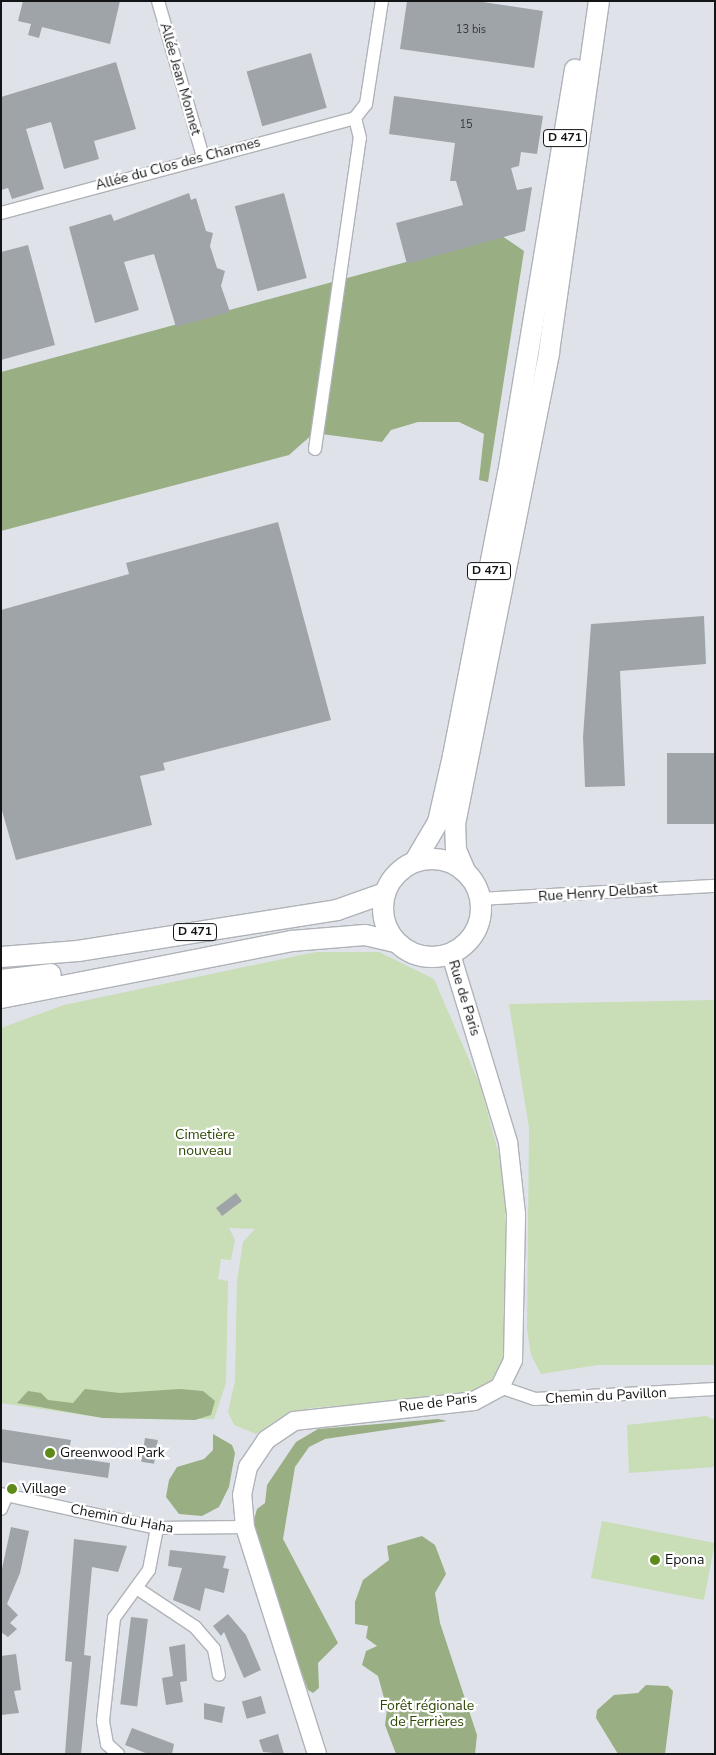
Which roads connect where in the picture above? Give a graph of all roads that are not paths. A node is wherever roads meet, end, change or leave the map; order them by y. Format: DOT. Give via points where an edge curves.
graph roads {
  1 [pos="158,1"];
  2 [pos="382,1"];
  3 [pos="586,1"];
  4 [pos="599,1"];
  5 [pos="355,118"];
  6 [pos="203,157"];
  7 [pos="1,214"];
  8 [pos="315,449"];
  9 [pos="415,862"];
  10 [pos="465,871"];
  11 [pos="715,886"];
  12 [pos="385,893"];
  13 [pos="481,899"];
  14 [pos="396,942"];
  15 [pos="246,949"];
  16 [pos="451,954"];
  17 [pos="1,957"];
  18 [pos="1,980"];
  19 [pos="1,998"];
  20 [pos="500,1387"];
  21 [pos="715,1389"];
  22 [pos="4,1494"];
  23 [pos="1,1509"];
  24 [pos="245,1526"];
  25 [pos="157,1528"];
  26 [pos="138,1589"];
  27 [pos="219,1675"];
  28 [pos="118,1754"];
  29 [pos="317,1754"];
  1 -- 6 [label="street, Allée Jean Monnet"];
  2 -- 5 [label="street" via="366,104"];
  3 -- 9 [label="main road, D 471" via="508,474 453,756 438,822"];
  4 -- 10 [label="main road, D 471" via="549,352 455,824 456,850"];
  5 -- 6 [label="street, Allée du Clos des Charmes"];
  5 -- 8 [label="street" via="360,138"];
  6 -- 7 [label="street, Allée du Clos des Charmes"];
  9 -- 10 [label="main road" via="441,859"];
  9 -- 12 [label="main road" via="396,874"];
  10 -- 13 [label="main road"];
  11 -- 13 [label="street, Rue Henry Delbast"];
  12 -- 14 [label="main road" via="384,919"];
  12 -- 17 [label="main road, D 471" via="337,910 78,951"];
  13 -- 16 [label="main road" via="476,932"];
  14 -- 15 [label="main road, D 471" via="380,935 351,935"];
  14 -- 16 [label="main road" via="418,955"];
  15 -- 18 [label="main road, D 471"];
  15 -- 19 [label="main road"];
  16 -- 20 [label="street, Rue de Paris" via="495,1090 513,1177 515,1345 510,1370"];
  20 -- 21 [label="street, Chemin du Pavillon" via="535,1400"];
  20 -- 24 [label="street, Rue de Paris" via="474,1401 319,1415 280,1428 248,1467 242,1495"];
  22 -- 23 [label="street"];
  22 -- 25 [label="street, Chemin du Haha"];
  24 -- 25 [label="street, Chemin du Haha"];
  24 -- 29 [label="street, Rue de Paris"];
  25 -- 26 [label="street" via="149,1570"];
  26 -- 27 [label="street" via="195,1627 214,1648"];
  26 -- 28 [label="street" via="120,1603 114,1618 103,1721 107,1744"];
}
